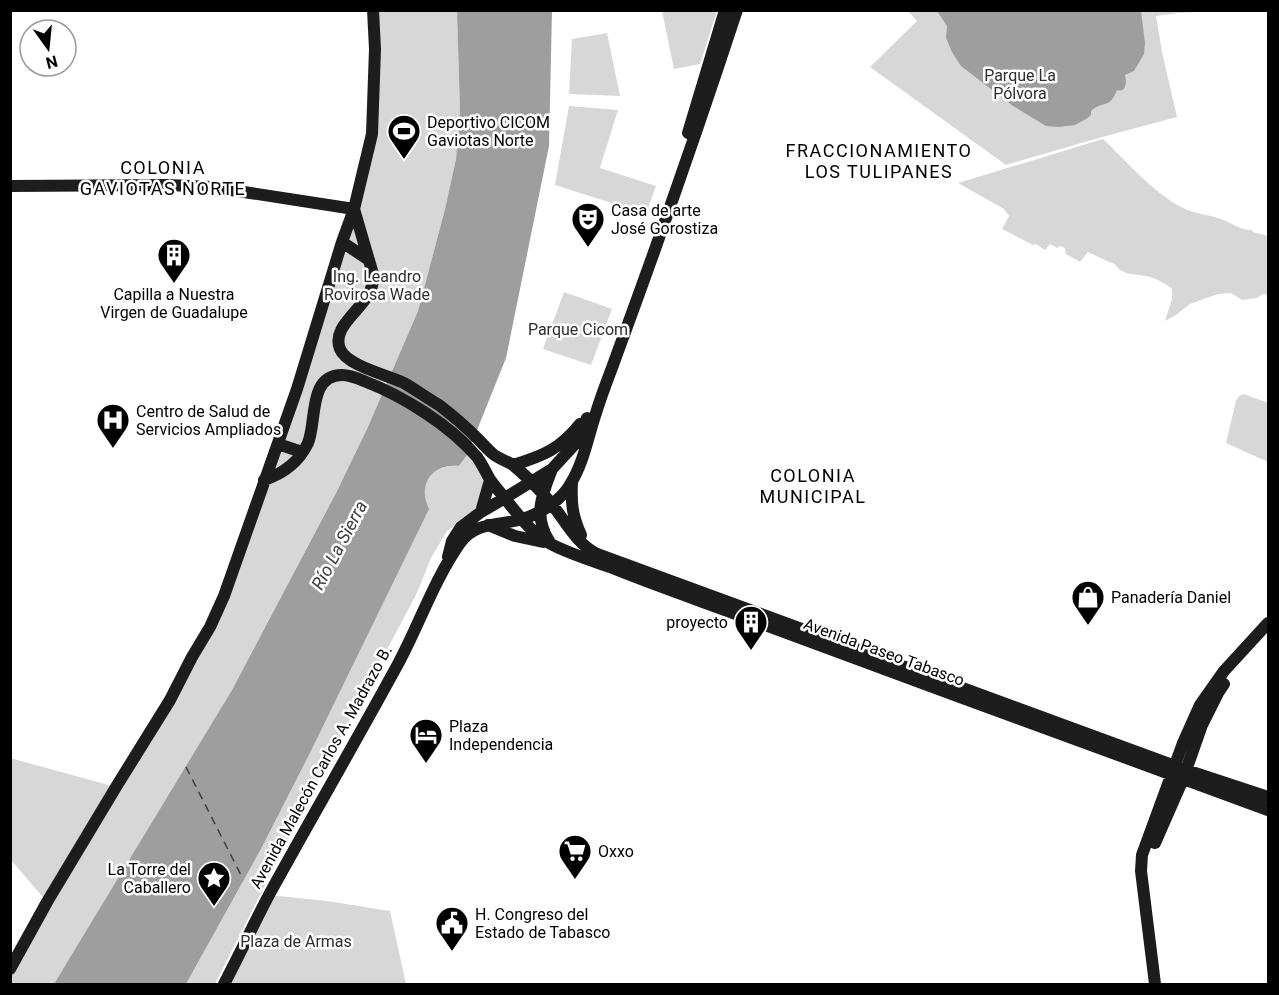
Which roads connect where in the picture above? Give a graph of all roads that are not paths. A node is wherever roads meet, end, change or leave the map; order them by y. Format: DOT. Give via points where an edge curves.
graph roads {
  1 [pos="373,10"];
  2 [pos="725,10"];
  3 [pos="737,10"];
  4 [pos="10,186"];
  5 [pos="354,209"];
  6 [pos="342,242"];
  7 [pos="369,260"];
  8 [pos="596,393"];
  9 [pos="278,444"];
  10 [pos="302,452"];
  11 [pos="513,465"];
  12 [pos="552,469"];
  13 [pos="264,480"];
  14 [pos="490,480"];
  15 [pos="532,482"];
  16 [pos="572,482"];
  17 [pos="543,494"];
  18 [pos="505,498"];
  19 [pos="552,503"];
  20 [pos="481,512"];
  21 [pos="540,512"];
  22 [pos="522,519"];
  23 [pos="487,525"];
  24 [pos="551,544"];
  25 [pos="588,549"];
  26 [pos="447,564"];
  27 [pos="1269,623"];
  28 [pos="1269,633"];
  29 [pos="1179,772"];
  30 [pos="1269,797"];
  31 [pos="1269,810"];
  32 [pos="10,969"];
  33 [pos="226,982"];
  34 [pos="1155,984"];
  35 [pos="1162,984"];
  1 -- 5 [label="main road" via="372,134"];
  2 -- 8 [label="main road" via="690,127"];
  3 -- 16 [label="main road"];
  4 -- 5 [label="main road" via="212,187"];
  5 -- 6 [label="main road"];
  5 -- 7 [label="main road"];
  6 -- 7 [label="main road"];
  6 -- 9 [label="main road"];
  7 -- 11 [label="main road, Avenida Paseo Tabasco" via="374,282 343,327 338,340 343,353 426,397 459,421 493,454"];
  8 -- 11 [label="main road" via="580,424 563,442 542,456"];
  8 -- 12 [label="main road" via="576,443"];
  9 -- 10 [label="main road"];
  9 -- 13 [label="main road"];
  10 -- 13 [label="main road" via="277,476"];
  10 -- 14 [label="main road, Avenida Paseo Tabasco" via="308,443 321,385 345,375 384,389 454,435 474,454"];
  11 -- 15 [label="main road, Avenida Paseo Tabasco"];
  12 -- 15 [label="main road, Avenida Malecón Carlos A. Madrazo B."];
  12 -- 17 [label="main road"];
  13 -- 32 [label="main road" via="210,627"];
  14 -- 18 [label="main road, Avenida Paseo Tabasco"];
  14 -- 20 [label="main road"];
  15 -- 17 [label="main road, Avenida Paseo Tabasco"];
  15 -- 18 [label="main road, Avenida Malecón Carlos A. Madrazo B."];
  16 -- 19 [label="main road, Avenida Malecón Carlos A. Madrazo B."];
  16 -- 25 [label="main road" via="572,512"];
  17 -- 19 [label="main road, Avenida Paseo Tabasco"];
  17 -- 21 [label="main road"];
  18 -- 20 [label="main road, Avenida Malecón Carlos A. Madrazo B."];
  18 -- 22 [label="main road, Avenida Paseo Tabasco"];
  19 -- 21 [label="main road, Avenida Malecón Carlos A. Madrazo B."];
  19 -- 25 [label="main road, Avenida Paseo Tabasco"];
  20 -- 26 [label="main road, Avenida Malecón Carlos A. Madrazo B." via="455,535"];
  21 -- 22 [label="main road, Avenida Malecón Carlos A. Madrazo B."];
  21 -- 24 [label="main road" via="543,530"];
  22 -- 23 [label="main road, Avenida Malecón Carlos A. Madrazo B."];
  22 -- 24 [label="main road, Avenida Paseo Tabasco"];
  23 -- 24 [label="main road"];
  23 -- 26 [label="main road, Avenida Malecón Carlos A. Madrazo B." via="468,535"];
  24 -- 29 [label="main road, Avenida Paseo Tabasco"];
  25 -- 29 [label="main road, Avenida Paseo Tabasco"];
  26 -- 33 [label="main road, Avenida Malecón Carlos A. Madrazo B."];
  27 -- 29 [label="main road" via="1206,696 1188,729"];
  28 -- 29 [label="main road" via="1218,693"];
  29 -- 30 [label="main road, Avenida Paseo Tabasco"];
  29 -- 31 [label="main road, Avenida Paseo Tabasco"];
  29 -- 34 [label="main road" via="1141,863"];
  29 -- 35 [label="main road" via="1148,863"];
}
